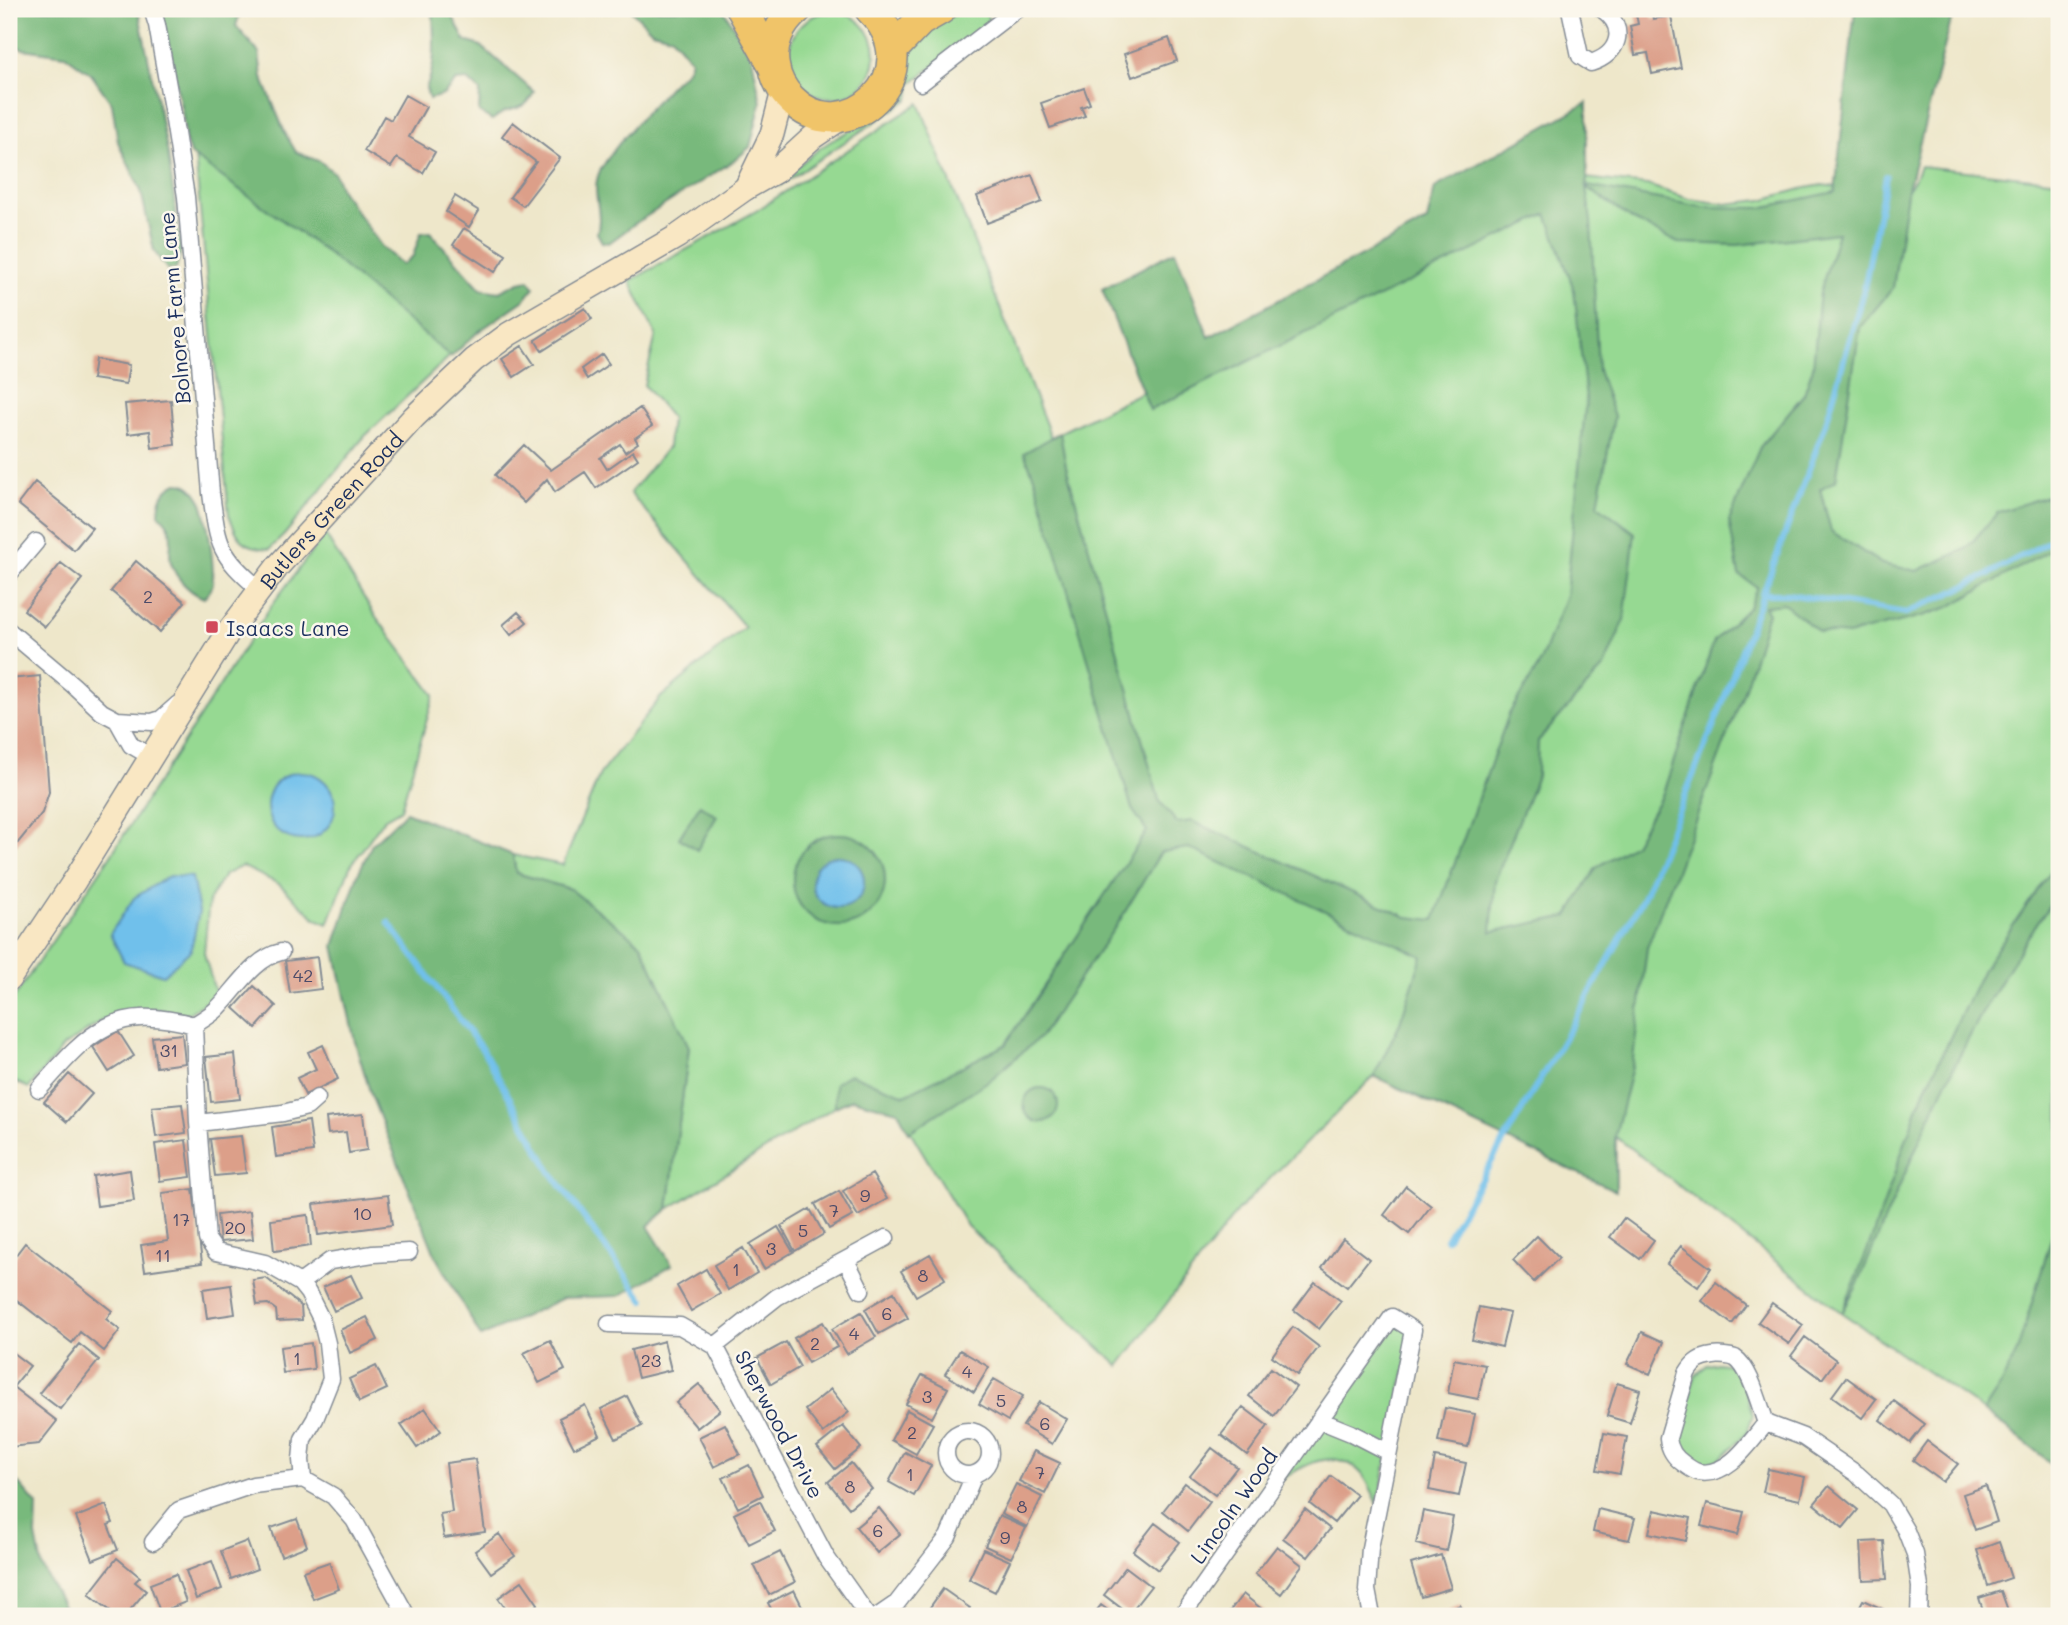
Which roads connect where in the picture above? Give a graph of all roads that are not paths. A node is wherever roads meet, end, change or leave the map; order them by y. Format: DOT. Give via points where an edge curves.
graph roads {
  1 [pos="152,9"];
  2 [pos="742,9"];
  3 [pos="797,9"];
  4 [pos="870,9"];
  5 [pos="942,9"];
  6 [pos="1017,9"];
  7 [pos="1570,9"];
  8 [pos="1602,9"];
  9 [pos="1000,15"];
  10 [pos="893,49"];
  11 [pos="778,78"];
  12 [pos="921,83"];
  13 [pos="846,115"];
  14 [pos="746,188"];
  15 [pos="36,541"];
  16 [pos="9,574"];
  17 [pos="259,589"];
  18 [pos="9,631"];
  19 [pos="190,693"];
  20 [pos="117,720"];
  21 [pos="150,756"];
  22 [pos="281,952"];
  23 [pos="9,979"];
  24 [pos="194,1025"];
  25 [pos="39,1089"];
  26 [pos="317,1098"];
  27 [pos="198,1123"];
  28 [pos="886,1238"];
  29 [pos="409,1252"];
  30 [pos="846,1260"];
  31 [pos="300,1283"];
  32 [pos="861,1290"];
  33 [pos="609,1324"];
  34 [pos="715,1346"];
  35 [pos="1319,1420"];
  36 [pos="1766,1423"];
  37 [pos="1388,1452"];
  38 [pos="974,1475"];
  39 [pos="303,1479"];
  40 [pos="153,1542"];
  41 [pos="407,1616"];
  42 [pos="868,1616"];
  43 [pos="878,1616"];
  44 [pos="1182,1616"];
  45 [pos="1372,1616"];
  46 [pos="1919,1616"];
  1 -- 17 [label="street, Bolnore Farm Lane" via="186,197 216,532 229,562"];
  2 -- 11 [label="highway"];
  3 -- 11 [label="highway" via="778,31 773,48"];
  4 -- 10 [label="highway" via="881,19"];
  5 -- 10 [label="highway" via="920,21"];
  6 -- 9 [label="street"];
  7 -- 8 [label="street" via="1580,56 1591,63 1614,48 1617,36 1615,23"];
  9 -- 12 [label="street"];
  10 -- 13 [label="highway" via="887,84 876,99"];
  11 -- 13 [label="highway" via="796,104 811,113"];
  11 -- 14 [label="main road, Butlers Green Road" via="772,134"];
  13 -- 14 [label="main road, Butlers Green Road" via="776,171"];
  14 -- 17 [label="main road, Butlers Green Road" via="678,236 509,334 474,360 414,417"];
  15 -- 16 [label="street"];
  17 -- 19 [label="main road, Butlers Green Road"];
  18 -- 20 [label="street"];
  19 -- 20 [label="street" via="161,719"];
  19 -- 21 [label="main road, Butlers Green Road"];
  20 -- 21 [label="street" via="131,745"];
  21 -- 23 [label="main road, Butlers Green Road"];
  22 -- 24 [label="street" via="271,954 249,972 215,1011"];
  24 -- 25 [label="street" via="145,1017 118,1020 72,1051"];
  24 -- 27 [label="street"];
  26 -- 27 [label="street" via="307,1107 283,1113"];
  27 -- 31 [label="street" via="207,1239 216,1252 265,1263"];
  28 -- 30 [label="street"];
  29 -- 31 [label="street" via="330,1261"];
  30 -- 32 [label="street"];
  30 -- 34 [label="street" via="776,1297"];
  31 -- 39 [label="street" via="321,1319 331,1379 303,1439"];
  33 -- 34 [label="street, Sherwood Drive" via="680,1326"];
  34 -- 42 [label="street, Sherwood Drive" via="826,1557"];
  35 -- 37 [label="street"];
  35 -- 37 [label="street, Lincoln Wood" via="1392,1317 1413,1330"];
  35 -- 44 [label="street, Lincoln Wood"];
  36 -- 36 [label="street" via="1746,1370 1735,1358 1699,1358 1687,1373 1668,1446 1678,1460 1698,1472 1713,1472 1727,1466"];
  36 -- 46 [label="street" via="1803,1437 1857,1474 1890,1504 1915,1554"];
  37 -- 45 [label="street" via="1370,1548 1367,1590"];
  38 -- 43 [label="street" via="948,1537 897,1604"];
  39 -- 40 [label="street" via="253,1485 179,1510"];
  39 -- 41 [label="street" via="333,1496 354,1520"];
}
